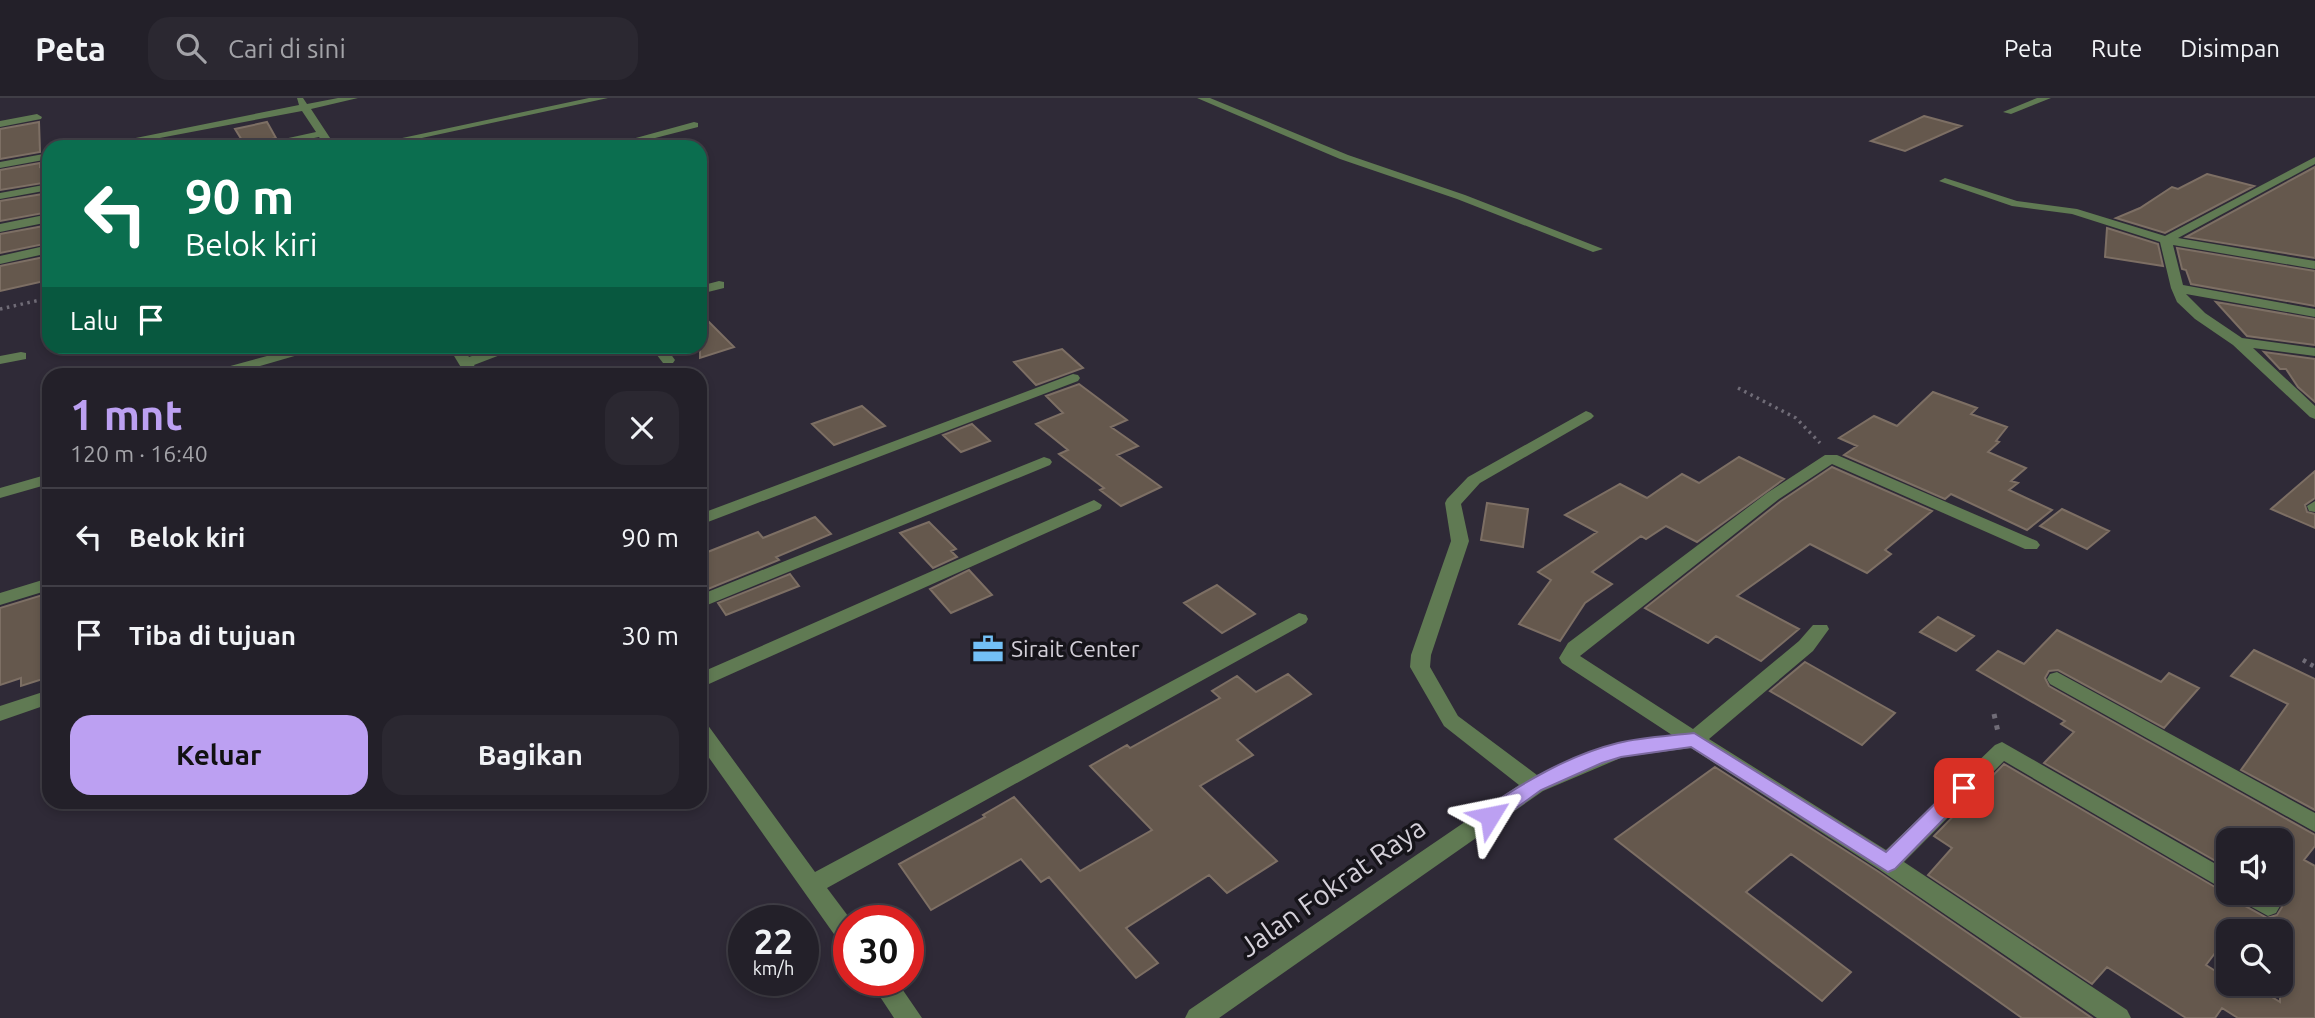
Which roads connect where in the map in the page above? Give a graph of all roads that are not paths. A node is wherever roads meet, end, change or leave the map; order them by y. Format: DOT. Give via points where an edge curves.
graph roads {
  1 [pos="353,98"];
  2 [pos="603,98"];
  3 [pos="1202,98"];
  4 [pos="2046,98"];
  5 [pos="301,103"];
  6 [pos="2008,112"];
  7 [pos="37,117"];
  8 [pos="0,124"];
  9 [pos="694,125"];
  10 [pos="321,134"];
  11 [pos="129,140"];
  12 [pos="289,140"];
  13 [pos="326,140"];
  14 [pos="399,140"];
  15 [pos="635,140"];
  16 [pos="42,157"];
  17 [pos="2315,160"];
  18 [pos="0,165"];
  19 [pos="1945,181"];
  20 [pos="42,188"];
  21 [pos="0,196"];
  22 [pos="42,219"];
  23 [pos="0,228"];
  24 [pos="2166,240"];
  25 [pos="1597,249"];
  26 [pos="42,251"];
  27 [pos="2315,253"];
  28 [pos="0,260"];
  29 [pos="2301,262"];
  30 [pos="2315,265"];
  31 [pos="719,285"];
  32 [pos="707,288"];
  33 [pos="2177,288"];
  34 [pos="2315,313"];
  35 [pos="2238,342"];
  36 [pos="2315,352"];
  37 [pos="292,354"];
  38 [pos="500,354"];
  39 [pos="664,354"];
  40 [pos="21,356"];
  41 [pos="668,359"];
  42 [pos="0,360"];
  43 [pos="240,368"];
  44 [pos="470,368"];
  45 [pos="1073,378"];
  46 [pos="2315,414"];
  47 [pos="1586,416"];
  48 [pos="1044,462"];
  49 [pos="42,481"];
  50 [pos="0,492"];
  51 [pos="1094,505"];
  52 [pos="707,517"];
  53 [pos="2031,545"];
  54 [pos="42,586"];
  55 [pos="0,599"];
  56 [pos="707,599"];
  57 [pos="1300,619"];
  58 [pos="1820,629"];
  59 [pos="707,678"];
  60 [pos="2057,679"];
  61 [pos="42,699"];
  62 [pos="0,714"];
  63 [pos="707,739"];
  64 [pos="1694,740"];
  65 [pos="1535,785"];
  66 [pos="2315,823"];
  67 [pos="1888,863"];
  68 [pos="2216,876"];
  69 [pos="810,886"];
  70 [pos="833,916"];
  71 [pos="893,996"];
  72 [pos="909,1018"];
  73 [pos="1198,1018"];
  74 [pos="2119,1018"];
  1 -- 5 [label="street"];
  2 -- 14 [label="street"];
  3 -- 25 [label="street" via="1344,157"];
  4 -- 6 [label="street"];
  5 -- 10 [label="street"];
  5 -- 11 [label="street"];
  7 -- 8 [label="street"];
  9 -- 15 [label="street"];
  10 -- 12 [label="street"];
  10 -- 13 [label="street"];
  16 -- 18 [label="street"];
  17 -- 24 [label="street"];
  19 -- 24 [label="street" via="2017,204 2073,211"];
  20 -- 21 [label="street"];
  22 -- 23 [label="street"];
  24 -- 29 [label="street"];
  24 -- 33 [label="street"];
  26 -- 28 [label="street"];
  27 -- 29 [label="street"];
  29 -- 30 [label="street"];
  31 -- 32 [label="street"];
  33 -- 34 [label="street"];
  33 -- 35 [label="street" via="2200,316"];
  35 -- 36 [label="street"];
  35 -- 46 [label="street"];
  37 -- 43 [label="street"];
  38 -- 44 [label="street"];
  39 -- 41 [label="street"];
  40 -- 42 [label="street"];
  45 -- 52 [label="street"];
  47 -- 65 [label="street" via="1474,480 1453,503 1460,541 1420,667 1451,721"];
  48 -- 56 [label="street"];
  49 -- 50 [label="street"];
  51 -- 59 [label="street"];
  53 -- 64 [label="street" via="1830,458 1773,496 1569,655 1574,663"];
  54 -- 55 [label="street"];
  57 -- 69 [label="street"];
  58 -- 64 [label="street" via="1806,646"];
  60 -- 66 [label="street"];
  61 -- 62 [label="street"];
  63 -- 69 [label="street"];
  64 -- 65 [label="street, Jalan Fokrat Raya" via="1620,750"];
  64 -- 67 [label="street"];
  65 -- 73 [label="street, Jalan Fokrat Raya"];
  67 -- 68 [label="street" via="2002,750"];
  67 -- 74 [label="street"];
  69 -- 70 [label="street"];
  71 -- 72 [label="street"];
}
